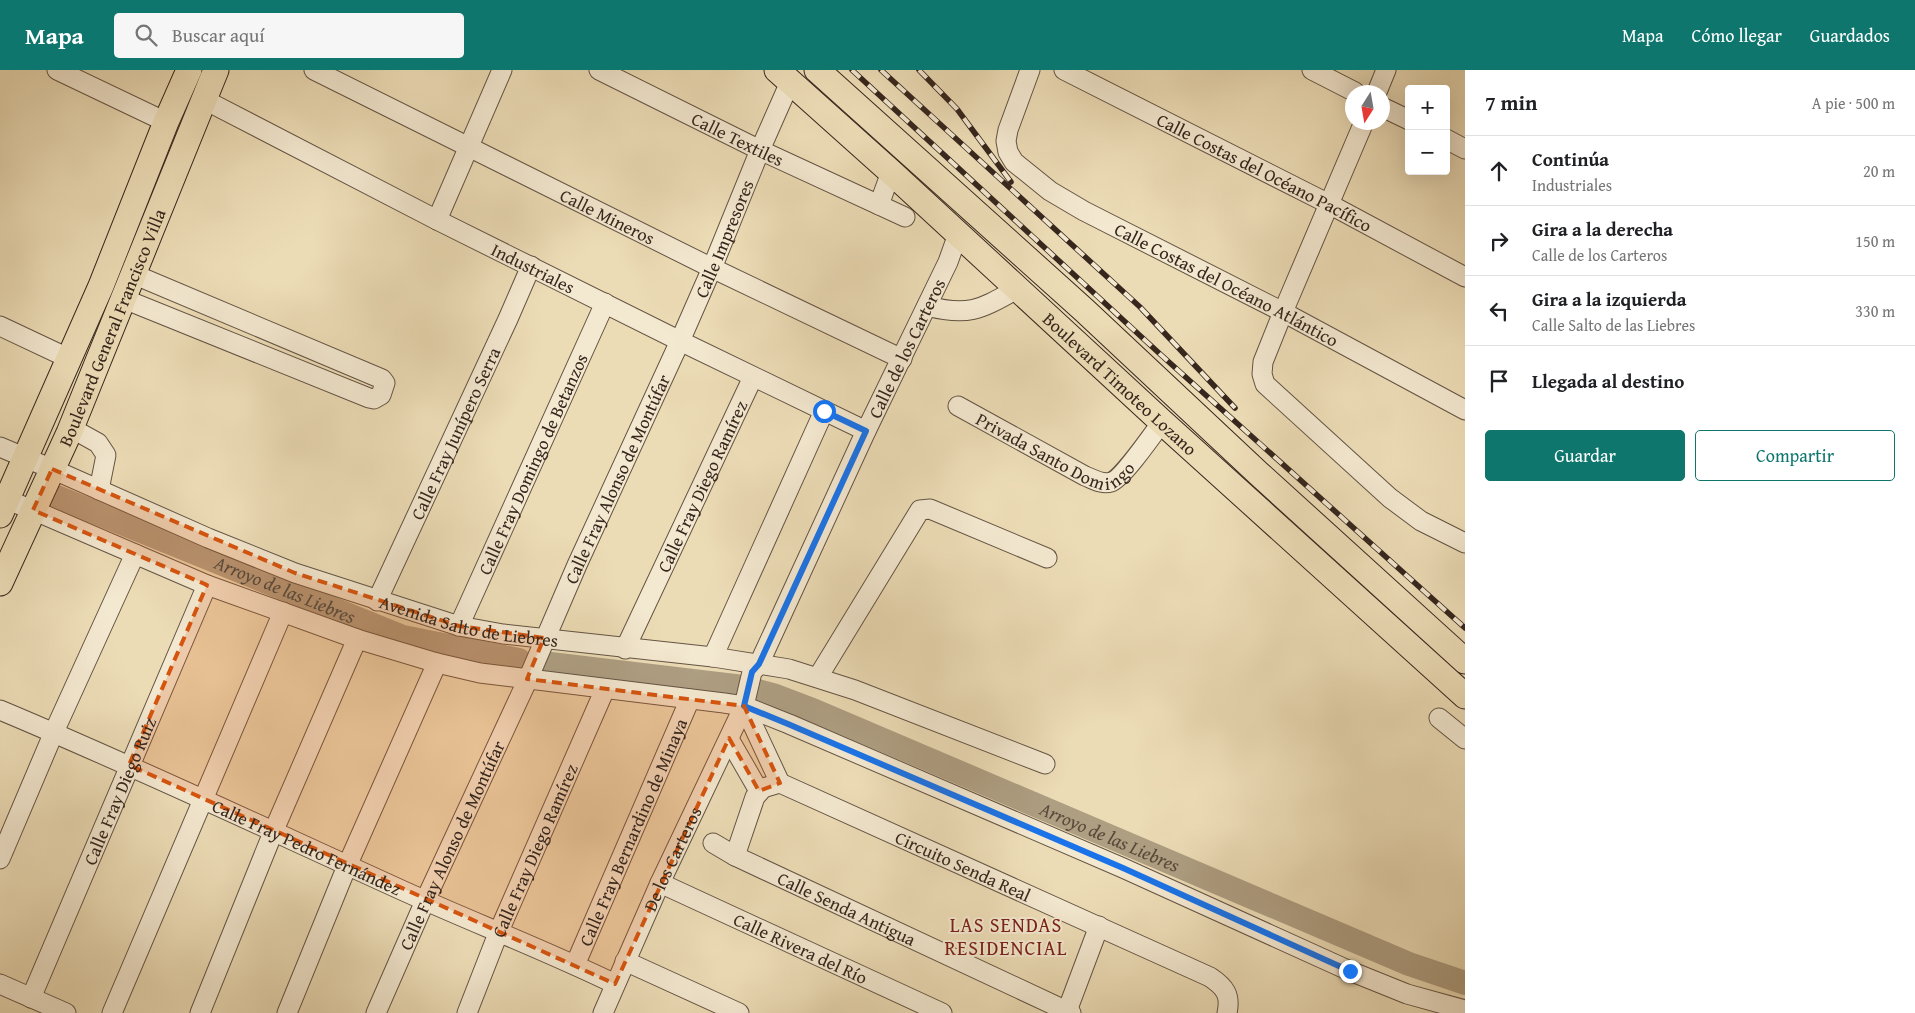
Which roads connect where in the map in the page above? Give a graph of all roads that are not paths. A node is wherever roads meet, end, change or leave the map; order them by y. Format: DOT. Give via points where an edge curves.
graph roads {
  1 [pos="58,70"];
  2 [pos="189,70"];
  3 [pos="216,70"];
  4 [pos="314,70"];
  5 [pos="502,70"];
  6 [pos="599,70"];
  7 [pos="817,70"];
  8 [pos="1030,70"];
  9 [pos="1064,70"];
  10 [pos="1312,70"];
  11 [pos="1386,70"];
  12 [pos="784,76"];
  13 [pos="1380,85"];
  14 [pos="1345,87"];
  15 [pos="203,99"];
  16 [pos="1390,111"];
  17 [pos="1405,118"];
  18 [pos="166,122"];
  19 [pos="1361,130"];
  20 [pos="1450,141"];
  21 [pos="469,147"];
  22 [pos="1465,149"];
  23 [pos="760,150"];
  24 [pos="890,172"];
  25 [pos="1329,204"];
  26 [pos="879,205"];
  27 [pos="905,217"];
  28 [pos="437,220"];
  29 [pos="958,234"];
  30 [pos="531,266"];
  31 [pos="712,268"];
  32 [pos="133,274"];
  33 [pos="1465,277"];
  34 [pos="1017,289"];
  35 [pos="124,299"];
  36 [pos="604,302"];
  37 [pos="926,306"];
  38 [pos="1283,312"];
  39 [pos="0,326"];
  40 [pos="680,341"];
  41 [pos="902,358"];
  42 [pos="70,359"];
  43 [pos="753,377"];
  44 [pos="958,406"];
  45 [pos="1465,410"];
  46 [pos="824,411"];
  47 [pos="1162,422"];
  48 [pos="71,428"];
  49 [pos="866,431"];
  50 [pos="0,447"];
  51 [pos="24,461"];
  52 [pos="42,490"];
  53 [pos="99,490"];
  54 [pos="4,501"];
  55 [pos="1465,543"];
  56 [pos="135,554"];
  57 [pos="1047,558"];
  58 [pos="0,583"];
  59 [pos="206,585"];
  60 [pos="377,601"];
  61 [pos="283,612"];
  62 [pos="459,626"];
  63 [pos="357,639"];
  64 [pos="543,641"];
  65 [pos="625,649"];
  66 [pos="713,657"];
  67 [pos="1465,661"];
  68 [pos="437,663"];
  69 [pos="756,668"];
  70 [pos="529,674"];
  71 [pos="818,677"];
  72 [pos="605,689"];
  73 [pos="1465,696"];
  74 [pos="690,699"];
  75 [pos="745,702"];
  76 [pos="1,713"];
  77 [pos="1438,718"];
  78 [pos="54,732"];
  79 [pos="729,739"];
  80 [pos="1465,739"];
  81 [pos="1045,764"];
  82 [pos="129,766"];
  83 [pos="780,783"];
  84 [pos="759,791"];
  85 [pos="202,800"];
  86 [pos="274,830"];
  87 [pos="713,843"];
  88 [pos="735,856"];
  89 [pos="0,859"];
  90 [pos="347,866"];
  91 [pos="660,883"];
  92 [pos="425,901"];
  93 [pos="1099,926"];
  94 [pos="499,931"];
  95 [pos="625,961"];
  96 [pos="575,965"];
  97 [pos="0,984"];
  98 [pos="615,984"];
  99 [pos="31,998"];
  100 [pos="1465,1010"];
  101 [pos="935,1012"];
  102 [pos="1069,1012"];
  103 [pos="66,1013"];
  104 [pos="112,1013"];
  105 [pos="200,1013"];
  106 [pos="287,1013"];
  107 [pos="376,1013"];
  108 [pos="467,1013"];
  109 [pos="603,1013"];
  110 [pos="739,1013"];
  111 [pos="1227,1013"];
  1 -- 18 [label="street"];
  2 -- 18 [label="main road, Boulevard General Francisco Villa"];
  3 -- 15 [label="main road, Boulevard General Francisco Villa"];
  4 -- 21 [label="street, Calle Mineros"];
  5 -- 21 [label="street"];
  6 -- 23 [label="street, Calle Textiles"];
  7 -- 67 [label="main road, Boulevard Timoteo Lozano" via="1084,310"];
  8 -- 38 [label="street, Calle Costas del Océano Atlántico" via="1006,141 1014,162 1050,191 1084,211"];
  9 -- 25 [label="street, Calle Costas del Océano Pacífico"];
  10 -- 14 [label="street"];
  11 -- 13 [label="street"];
  12 -- 23 [label="street, Calle Impresores"];
  12 -- 24 [label="main road, Boulevard Timoteo Lozano"];
  15 -- 28 [label="street, Industriales"];
  15 -- 32 [label="main road, Boulevard General Francisco Villa"];
  16 -- 17 [label="street"];
  18 -- 42 [label="main road, Boulevard General Francisco Villa"];
  19 -- 25 [label="street"];
  20 -- 22 [label="street"];
  21 -- 28 [label="street"];
  21 -- 31 [label="street, Calle Mineros"];
  23 -- 26 [label="street, Calle Textiles"];
  23 -- 31 [label="street, Calle Impresores"];
  24 -- 26 [label="street"];
  24 -- 29 [label="main road, Boulevard Timoteo Lozano"];
  25 -- 33 [label="street, Calle Costas del Océano Pacífico"];
  25 -- 38 [label="street"];
  26 -- 27 [label="street, Calle Textiles"];
  28 -- 30 [label="street, Industriales"];
  29 -- 34 [label="main road, Boulevard Timoteo Lozano"];
  29 -- 37 [label="street, Calle de los Carteros"];
  30 -- 36 [label="street, Industriales"];
  30 -- 60 [label="street, Calle Fray Junípero Serra"];
  31 -- 40 [label="street, Calle Impresores"];
  31 -- 41 [label="street, Calle Mineros"];
  32 -- 35 [label="main road, Boulevard General Francisco Villa"];
  32 -- 35 [label="street" via="382,379 385,383 381,395 369,398"];
  34 -- 37 [label="street" via="984,307 966,312 947,312"];
  34 -- 47 [label="main road, Boulevard Timoteo Lozano"];
  35 -- 48 [label="main road, Boulevard General Francisco Villa"];
  36 -- 40 [label="street, Industriales"];
  36 -- 62 [label="street, Calle Fray Domingo de Betanzos"];
  37 -- 41 [label="street, Calle de los Carteros"];
  38 -- 45 [label="street, Calle Costas del Océano Atlántico"];
  38 -- 55 [label="street" via="1263,362 1265,384 1390,498 1421,520"];
  39 -- 42 [label="street"];
  40 -- 43 [label="street, Industriales"];
  40 -- 64 [label="street, Calle Fray Alonso de Montúfar"];
  41 -- 49 [label="street, Calle de los Carteros"];
  42 -- 51 [label="main road, Boulevard General Francisco Villa"];
  43 -- 46 [label="street, Industriales"];
  43 -- 65 [label="street, Calle Fray Diego Ramírez"];
  44 -- 47 [label="street, Privada Santo Domingo" via="1103,483 1111,483 1120,476"];
  46 -- 49 [label="street, Industriales"];
  46 -- 66 [label="street"];
  47 -- 73 [label="main road, Boulevard Timoteo Lozano"];
  48 -- 52 [label="main road, Boulevard General Francisco Villa"];
  48 -- 53 [label="street" via="98,443 106,455"];
  49 -- 69 [label="street, Calle de los Carteros"];
  50 -- 51 [label="street, Avenida Salto de Liebres"];
  51 -- 52 [label="street, Avenida Salto de Liebres"];
  51 -- 54 [label="main road, Boulevard General Francisco Villa"];
  52 -- 53 [label="street, Avenida Salto de Liebres"];
  52 -- 54 [label="street, Avenida Salto de Liebres"];
  52 -- 56 [label="street, Avenida Salto de Liebres"];
  52 -- 58 [label="main road, Boulevard General Francisco Villa"];
  53 -- 60 [label="street, Avenida Salto de Liebres" via="294,573"];
  56 -- 59 [label="street, Avenida Salto de Liebres"];
  56 -- 78 [label="street"];
  57 -- 71 [label="street" via="930,509 920,510"];
  59 -- 61 [label="street, Avenida Salto de Liebres"];
  59 -- 82 [label="street, Calle Fray Diego Ruiz"];
  60 -- 62 [label="street, Avenida Salto de Liebres"];
  61 -- 63 [label="street, Avenida Salto de Liebres"];
  61 -- 85 [label="street"];
  62 -- 64 [label="street, Avenida Salto de Liebres"];
  63 -- 68 [label="street, Avenida Salto de Liebres"];
  63 -- 86 [label="street"];
  64 -- 65 [label="street, Avenida Salto de Liebres"];
  64 -- 70 [label="street, Calle Fray Alonso de Montúfar"];
  65 -- 66 [label="street, Avenida Salto de Liebres"];
  66 -- 69 [label="street, Avenida Salto de Liebres"];
  68 -- 70 [label="street, Avenida Salto de Liebres" via="480,673"];
  68 -- 90 [label="street"];
  69 -- 71 [label="street, Avenida Salto de Liebres" via="789,669"];
  69 -- 75 [label="street, Calle de los Carteros"];
  70 -- 72 [label="street, Avenida Salto de Liebres"];
  70 -- 92 [label="street, Calle Fray Alonso de Montúfar"];
  71 -- 81 [label="street, Avenida Salto de Liebres"];
  72 -- 74 [label="street, Avenida Salto de Liebres"];
  72 -- 94 [label="street, Calle Fray Diego Ramírez"];
  74 -- 75 [label="street, Avenida Salto de Liebres"];
  74 -- 96 [label="street, Calle Fray Bernardino de Minaya"];
  75 -- 79 [label="street, De los Carteros"];
  75 -- 83 [label="street"];
  75 -- 100 [label="street, Avenida Salto de Liebres" via="788,724 1123,868 1350,971 1407,994"];
  76 -- 78 [label="street, Calle Fray Pedro Fernández"];
  77 -- 80 [label="street"];
  78 -- 82 [label="street, Calle Fray Pedro Fernández"];
  78 -- 89 [label="street"];
  79 -- 84 [label="street"];
  79 -- 91 [label="street, De los Carteros"];
  82 -- 85 [label="street, Calle Fray Pedro Fernández"];
  82 -- 99 [label="street, Calle Fray Diego Ruiz"];
  83 -- 84 [label="street"];
  83 -- 93 [label="street, Circuito Senda Real"];
  84 -- 88 [label="street"];
  85 -- 86 [label="street, Calle Fray Pedro Fernández"];
  85 -- 104 [label="street"];
  86 -- 90 [label="street, Calle Fray Pedro Fernández"];
  86 -- 105 [label="street"];
  87 -- 88 [label="street, Calle Senda Antigua"];
  88 -- 102 [label="street, Calle Senda Antigua"];
  90 -- 92 [label="street, Calle Fray Pedro Fernández"];
  90 -- 106 [label="street"];
  91 -- 95 [label="street, De los Carteros"];
  91 -- 101 [label="street, Calle Rivera del Río"];
  92 -- 94 [label="street, Calle Fray Pedro Fernández"];
  92 -- 107 [label="street, Calle Fray Alonso de Montúfar"];
  93 -- 102 [label="street, Calle Senda Antigua"];
  93 -- 111 [label="street, Circuito Senda Real" via="1210,977 1227,992"];
  94 -- 96 [label="street, Calle Fray Pedro Fernández"];
  94 -- 108 [label="street, Calle Fray Diego Ramírez"];
  95 -- 98 [label="street, De los Carteros"];
  95 -- 110 [label="street"];
  96 -- 98 [label="street, Calle Fray Pedro Fernández"];
  97 -- 99 [label="street"];
  98 -- 109 [label="street, De los Carteros"];
  99 -- 103 [label="street"];
}
